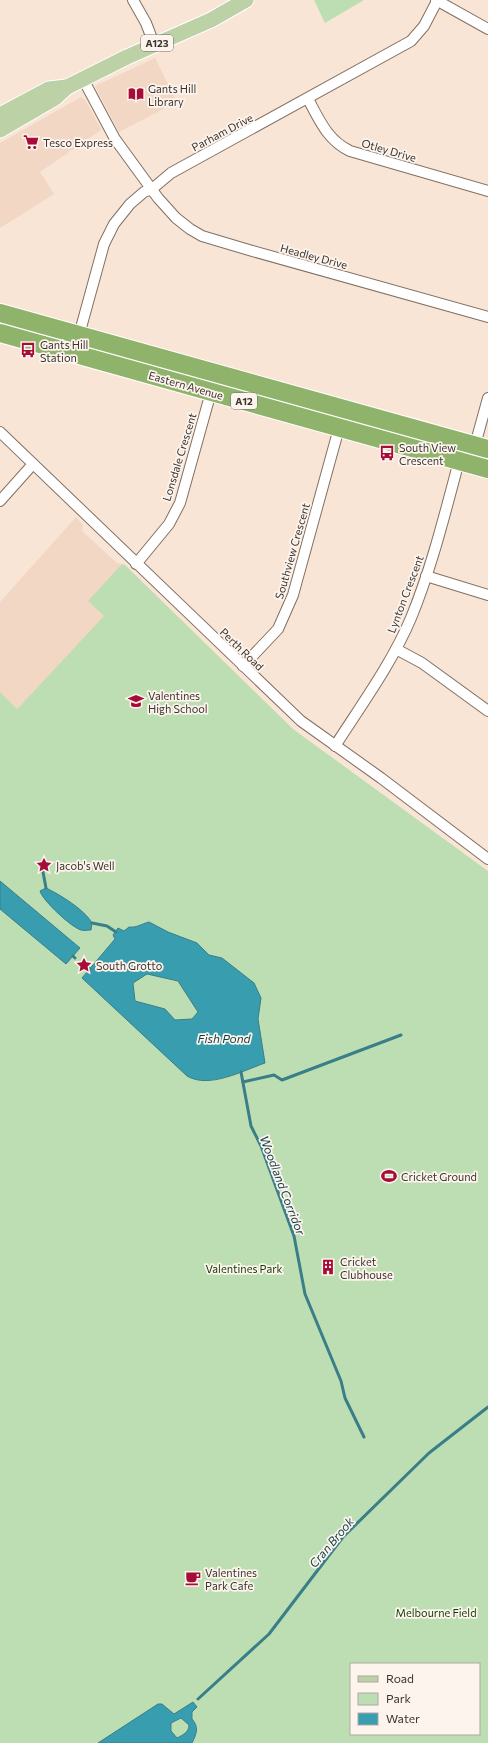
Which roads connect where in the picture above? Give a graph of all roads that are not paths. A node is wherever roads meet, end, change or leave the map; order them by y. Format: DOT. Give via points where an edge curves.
graph roads {
  1 [pos="133,0"];
  2 [pos="246,0"];
  3 [pos="436,0"];
  4 [pos="488,29"];
  5 [pos="154,44"];
  6 [pos="84,79"];
  7 [pos="67,87"];
  8 [pos="308,99"];
  9 [pos="0,115"];
  10 [pos="0,130"];
  11 [pos="152,189"];
  12 [pos="488,191"];
  13 [pos="0,313"];
  14 [pos="488,317"];
  15 [pos="0,333"];
  16 [pos="79,335"];
  17 [pos="211,392"];
  18 [pos="488,398"];
  19 [pos="339,428"];
  20 [pos="0,432"];
  21 [pos="482,447"];
  22 [pos="459,461"];
  23 [pos="34,464"];
  24 [pos="488,469"];
  25 [pos="0,501"];
  26 [pos="136,564"];
  27 [pos="426,576"];
  28 [pos="488,595"];
  29 [pos="396,649"];
  30 [pos="243,666"];
  31 [pos="488,711"];
  32 [pos="335,746"];
  33 [pos="488,859"];
  1 -- 5 [label="street"];
  2 -- 5 [label="main road, A123" via="211,20"];
  3 -- 4 [label="street"];
  3 -- 8 [label="street, Parham Drive" via="424,26 411,41"];
  5 -- 6 [label="main road, A123"];
  6 -- 7 [label="main road, A123"];
  6 -- 11 [label="street, Headley Drive" via="115,139"];
  7 -- 9 [label="main road, A123" via="49,89"];
  7 -- 10 [label="main road, A123" via="54,98"];
  8 -- 11 [label="street, Parham Drive" via="171,173"];
  8 -- 12 [label="street, Otley Drive" via="327,132 339,145 350,151"];
  11 -- 14 [label="street, Headley Drive" via="176,218 202,236"];
  11 -- 16 [label="street, Parham Drive" via="144,192 130,204 114,224 104,244"];
  13 -- 16 [label="highway, Eastern Avenue / A12"];
  15 -- 17 [label="highway, Eastern Avenue / A12"];
  16 -- 21 [label="highway, Eastern Avenue / A12"];
  17 -- 19 [label="highway, Eastern Avenue / A12"];
  17 -- 26 [label="street, Lonsdale Crescent" via="180,503 169,524"];
  18 -- 21 [label="street"];
  19 -- 22 [label="highway, Eastern Avenue / A12"];
  19 -- 30 [label="street, Southview Crescent" via="293,595 278,629"];
  20 -- 23 [label="street, Perth Road"];
  22 -- 24 [label="highway, Eastern Avenue / A12"];
  22 -- 27 [label="street, Lynton Crescent"];
  23 -- 25 [label="street"];
  23 -- 26 [label="street, Perth Road"];
  26 -- 30 [label="street, Perth Road"];
  27 -- 28 [label="street"];
  27 -- 29 [label="street, Lynton Crescent"];
  29 -- 31 [label="street" via="422,663"];
  29 -- 32 [label="street, Lynton Crescent"];
  30 -- 32 [label="street, Perth Road" via="301,721"];
  32 -- 33 [label="street, Perth Road"];
}
